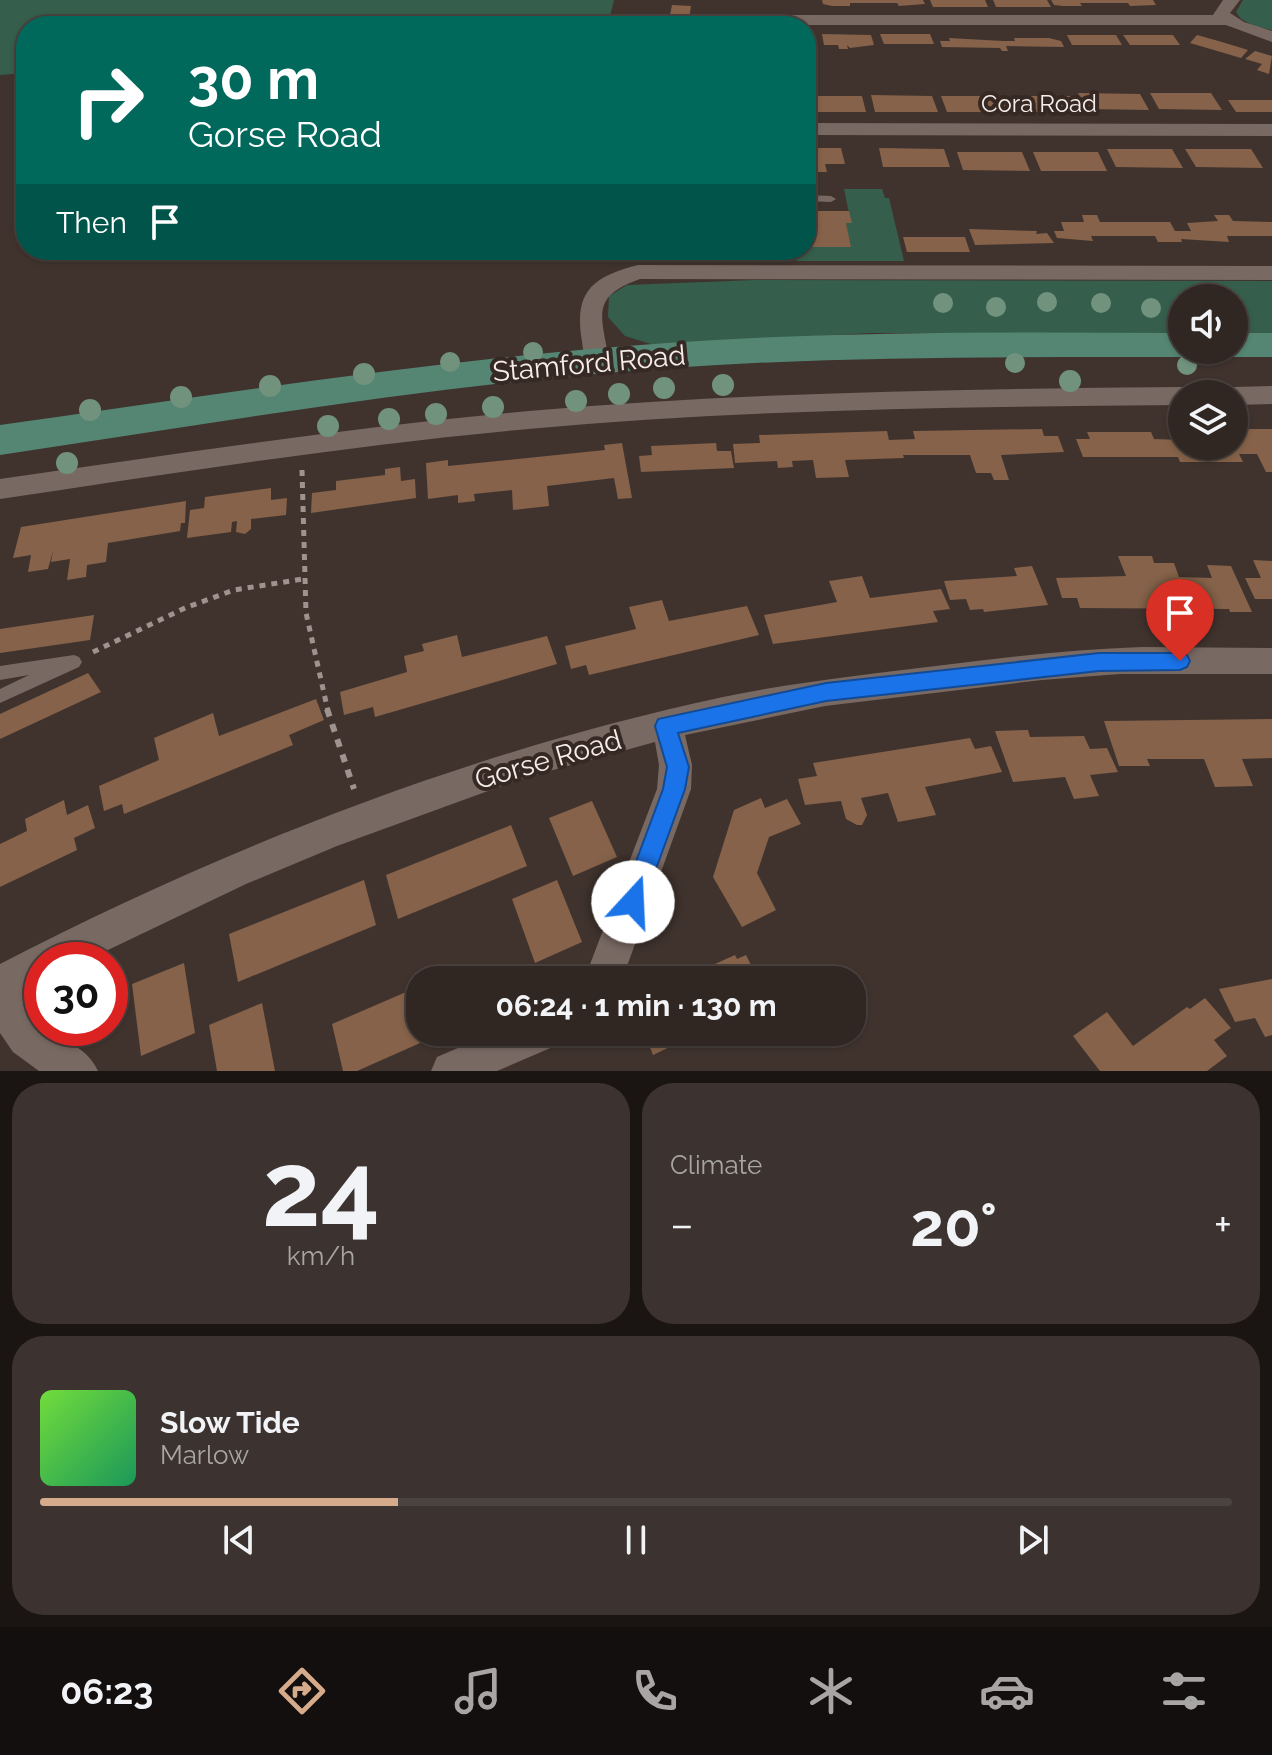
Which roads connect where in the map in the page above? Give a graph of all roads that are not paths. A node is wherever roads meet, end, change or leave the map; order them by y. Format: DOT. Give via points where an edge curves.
graph roads {
  1 [pos="1232,0"];
  2 [pos="1227,20"];
  3 [pos="816,22"];
  4 [pos="1272,37"];
  5 [pos="816,129"];
  6 [pos="1272,130"];
  7 [pos="816,198"];
  8 [pos="831,199"];
  9 [pos="698,261"];
  10 [pos="1272,273"];
  11 [pos="1168,345"];
  12 [pos="1248,345"];
  13 [pos="1272,345"];
  14 [pos="597,361"];
  15 [pos="1272,395"];
  16 [pos="1168,396"];
  17 [pos="1248,396"];
  18 [pos="0,440"];
  19 [pos="0,489"];
  20 [pos="1272,661"];
  21 [pos="0,673"];
  22 [pos="0,696"];
  23 [pos="665,726"];
  24 [pos="84,942"];
  25 [pos="608,966"];
  26 [pos="24,971"];
  27 [pos="0,983"];
  28 [pos="509,1046"];
  29 [pos="78,1071"];
  30 [pos="451,1071"];
  1 -- 2 [label="street" via="1221,14"];
  2 -- 3 [label="street"];
  2 -- 4 [label="street"];
  5 -- 6 [label="street, Cora Road"];
  7 -- 8 [label="lane"];
  9 -- 10 [label="street"];
  9 -- 14 [label="street" via="638,272 608,282 594,294 590,305"];
  11 -- 14 [label="main road, Stamford Road" via="817,347"];
  12 -- 13 [label="main road"];
  14 -- 18 [label="main road, Stamford Road"];
  15 -- 17 [label="street"];
  16 -- 19 [label="street, Stamford Road" via="706,407 557,418 302,445"];
  20 -- 23 [label="street, Gorse Road" via="1099,662 984,674 826,692"];
  21 -- 22 [label="lane" via="74,662"];
  23 -- 24 [label="street, Gorse Road" via="477,778 365,819 222,877"];
  23 -- 25 [label="street" via="678,767 674,789"];
  26 -- 27 [label="street, Gorse Road"];
  27 -- 29 [label="street" via="8,1014 27,1039"];
  28 -- 30 [label="street"];
}
